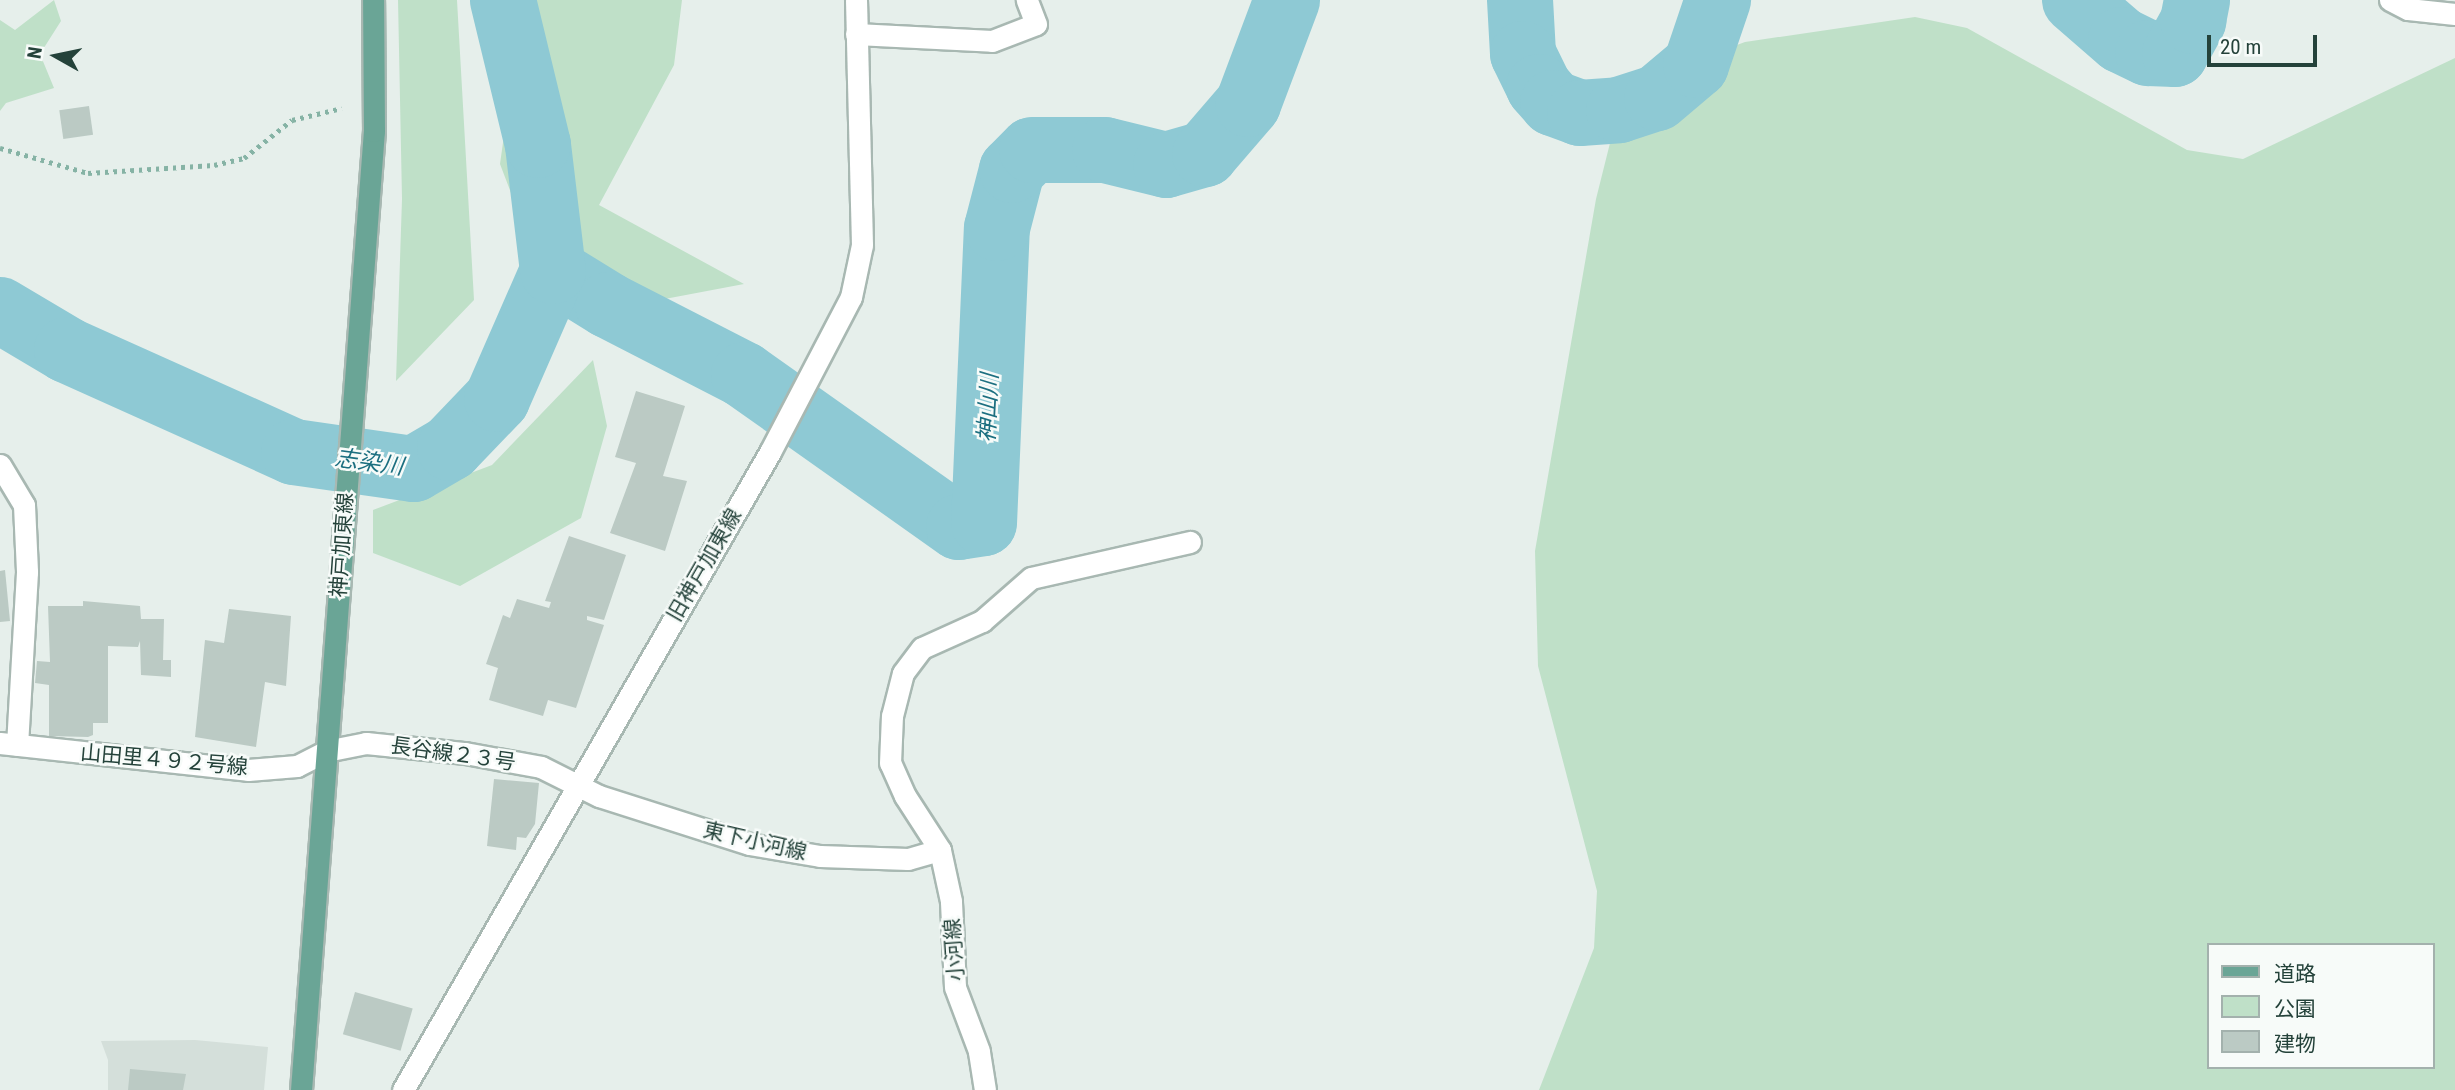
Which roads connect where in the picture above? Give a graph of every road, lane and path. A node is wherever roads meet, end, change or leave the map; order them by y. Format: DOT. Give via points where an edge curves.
graph roads {
  1 [pos="373,0"];
  2 [pos="856,0"];
  3 [pos="1027,0"];
  4 [pos="2390,0"];
  5 [pos="2455,14"];
  6 [pos="856,34"];
  7 [pos="342,108"];
  8 [pos="0,148"];
  9 [pos="0,465"];
  10 [pos="1190,542"];
  11 [pos="9,744"];
  12 [pos="326,751"];
  13 [pos="577,783"];
  14 [pos="940,850"];
  15 [pos="301,1090"];
  16 [pos="403,1090"];
  17 [pos="985,1090"];
  1 -- 12 [label="main road, 神戸加東線" via="374,131"];
  2 -- 6 [label="street, 旧神戸加東線"];
  3 -- 6 [label="street" via="1036,24 992,41"];
  4 -- 5 [label="street" via="2408,9"];
  6 -- 13 [label="street, 旧神戸加東線" via="862,245 851,297 770,452"];
  7 -- 8 [label="path" via="292,120 244,158 214,165 88,173"];
  9 -- 11 [label="street" via="24,505 27,572"];
  10 -- 14 [label="street" via="1031,578 982,621 922,648 904,673 898,694 890,763"];
  11 -- 12 [label="street, 山田里４９２号線" via="248,770 297,766"];
  12 -- 13 [label="street, 長谷線２３号" via="366,743 465,753 541,767"];
  12 -- 15 [label="main road, 神戸加東線"];
  13 -- 14 [label="street, 東下小河線" via="599,796 749,844 820,856 908,859"];
  13 -- 16 [label="street, 旧神戸加東線"];
  14 -- 17 [label="street, 小河線" via="951,901 955,987 979,1051"];
}
